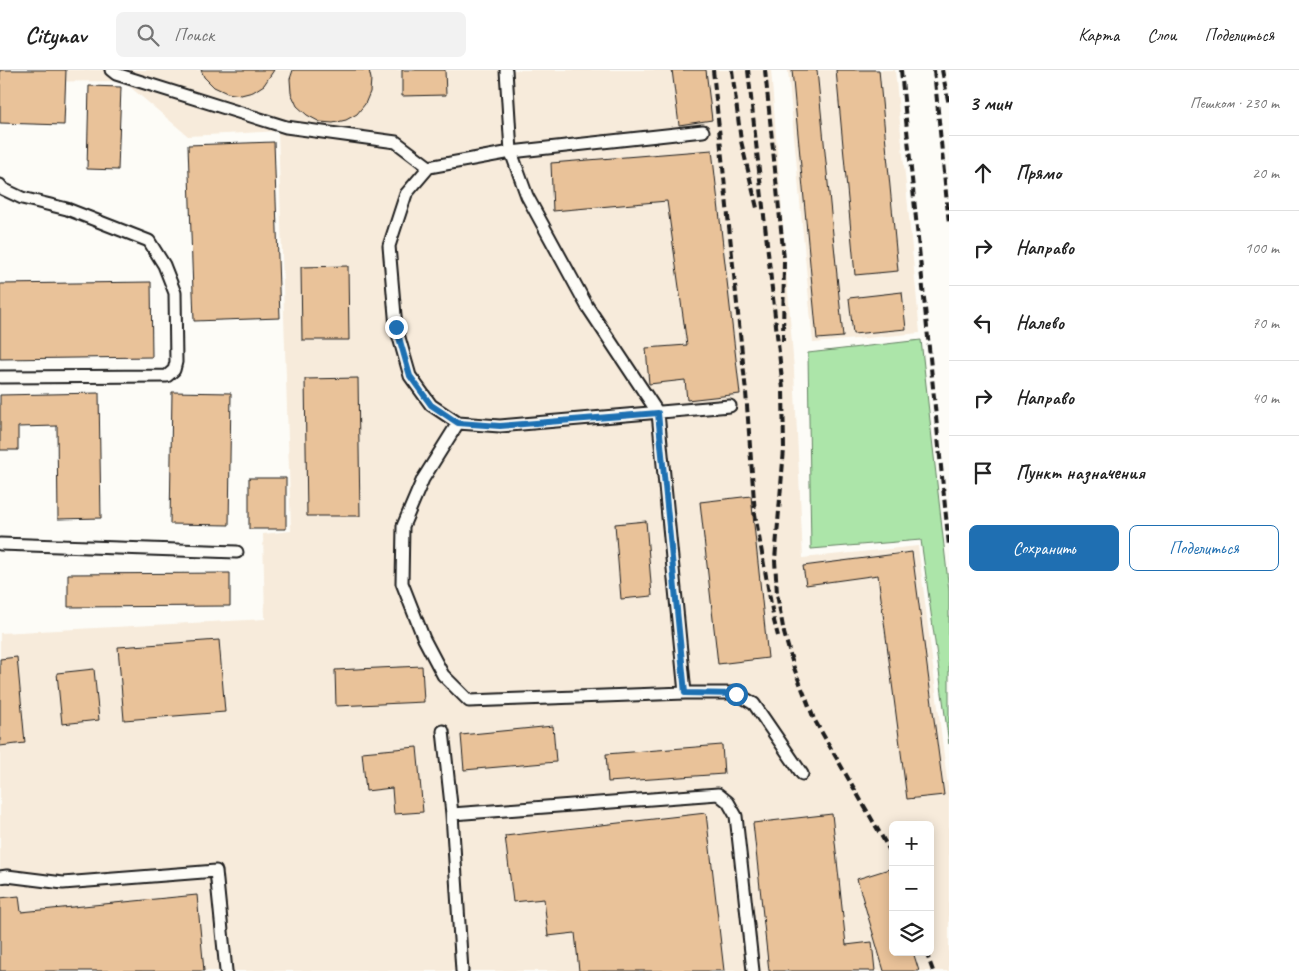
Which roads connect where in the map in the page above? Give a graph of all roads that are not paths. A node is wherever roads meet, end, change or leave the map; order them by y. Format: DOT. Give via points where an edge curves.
graph roads {
  1 [pos="112,70"];
  2 [pos="506,70"];
  3 [pos="703,131"];
  4 [pos="511,152"];
  5 [pos="430,167"];
  6 [pos="0,185"];
  7 [pos="0,377"];
  8 [pos="730,406"];
  9 [pos="658,413"];
  10 [pos="458,423"];
  11 [pos="0,544"];
  12 [pos="237,552"];
  13 [pos="685,693"];
  14 [pos="443,731"];
  15 [pos="802,774"];
  16 [pos="452,814"];
  17 [pos="0,877"];
  18 [pos="226,971"];
  19 [pos="462,971"];
  20 [pos="753,971"];
  1 -- 5 [label="lane" via="116,74 286,127 396,142"];
  2 -- 4 [label="lane"];
  3 -- 4 [label="lane"];
  4 -- 5 [label="lane"];
  4 -- 9 [label="lane" via="527,196 587,306"];
  5 -- 10 [label="lane" via="406,194 389,246 396,327 410,376 431,405"];
  6 -- 7 [label="lane" via="22,198 66,209 149,241 164,265 175,293 176,362 174,370 167,376"];
  8 -- 9 [label="lane"];
  9 -- 10 [label="lane" via="500,426"];
  9 -- 13 [label="lane"];
  10 -- 13 [label="lane" via="423,479 403,526 402,583 424,639 443,675 469,701"];
  11 -- 12 [label="lane"];
  13 -- 15 [label="lane" via="736,694 754,704"];
  14 -- 16 [label="lane"];
  16 -- 19 [label="lane"];
  16 -- 20 [label="lane" via="718,794 728,802 736,816"];
  17 -- 18 [label="lane" via="63,883 216,871"];
}
